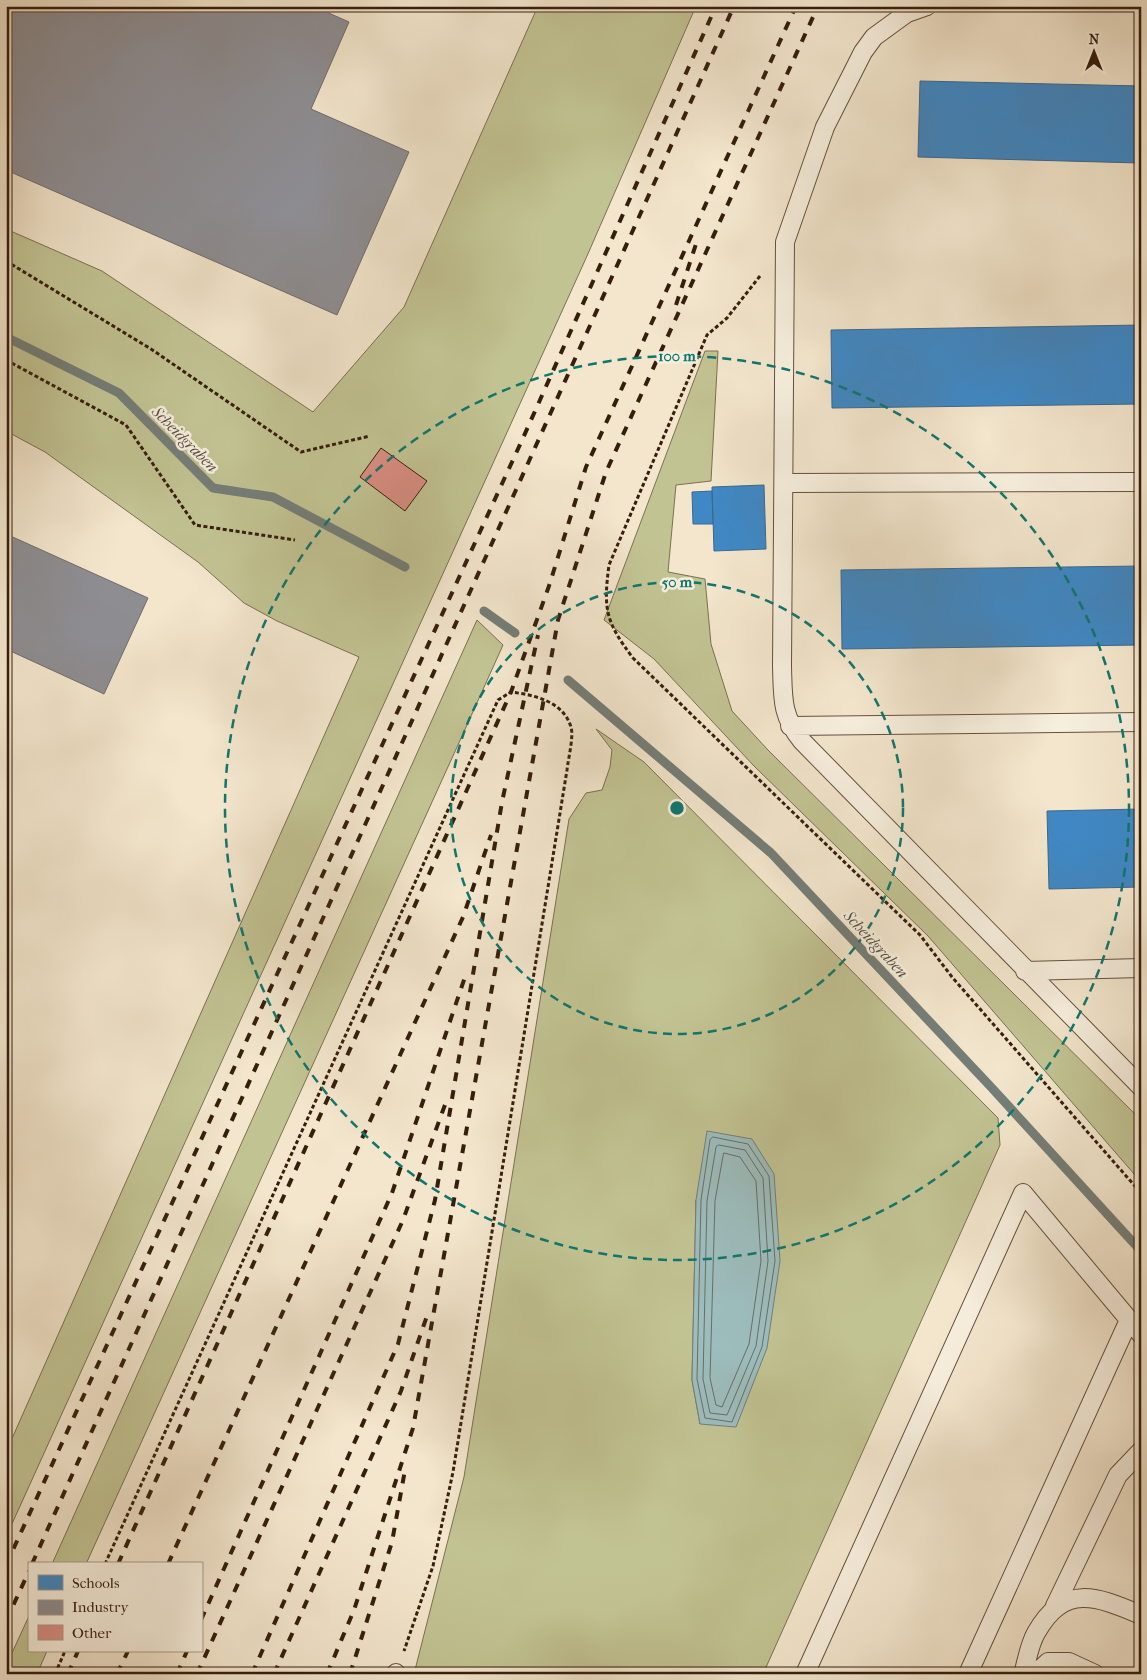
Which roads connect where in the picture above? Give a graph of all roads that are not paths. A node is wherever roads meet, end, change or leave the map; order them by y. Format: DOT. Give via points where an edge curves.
graph roads {
  1 [pos="927,6"];
  2 [pos="1141,482"];
  3 [pos="785,483"];
  4 [pos="1141,722"];
  5 [pos="790,726"];
  6 [pos="1141,968"];
  7 [pos="1024,971"];
  8 [pos="1141,1087"];
  9 [pos="1128,1320"];
  10 [pos="1141,1334"];
  11 [pos="1141,1451"];
  12 [pos="1055,1606"];
  13 [pos="1141,1616"];
  14 [pos="805,1674"];
  15 [pos="968,1674"];
  16 [pos="1023,1674"];
  17 [pos="1035,1674"];
  18 [pos="1095,1674"];
  1 -- 3 [label="lane" via="907,13 874,37 863,52 825,127 786,242"];
  2 -- 3 [label="lane"];
  3 -- 5 [label="lane" via="782,666 783,708"];
  4 -- 5 [label="lane"];
  5 -- 7 [label="lane"];
  6 -- 7 [label="lane"];
  7 -- 8 [label="lane"];
  9 -- 10 [label="lane"];
  9 -- 14 [label="lane" via="1023,1192"];
  9 -- 15 [label="lane"];
  11 -- 12 [label="lane" via="1118,1475"];
  12 -- 13 [label="lane" via="1078,1597 1109,1601"];
  12 -- 16 [label="lane" via="1035,1634"];
  17 -- 18 [label="lane" via="1048,1662 1070,1662"];
}
